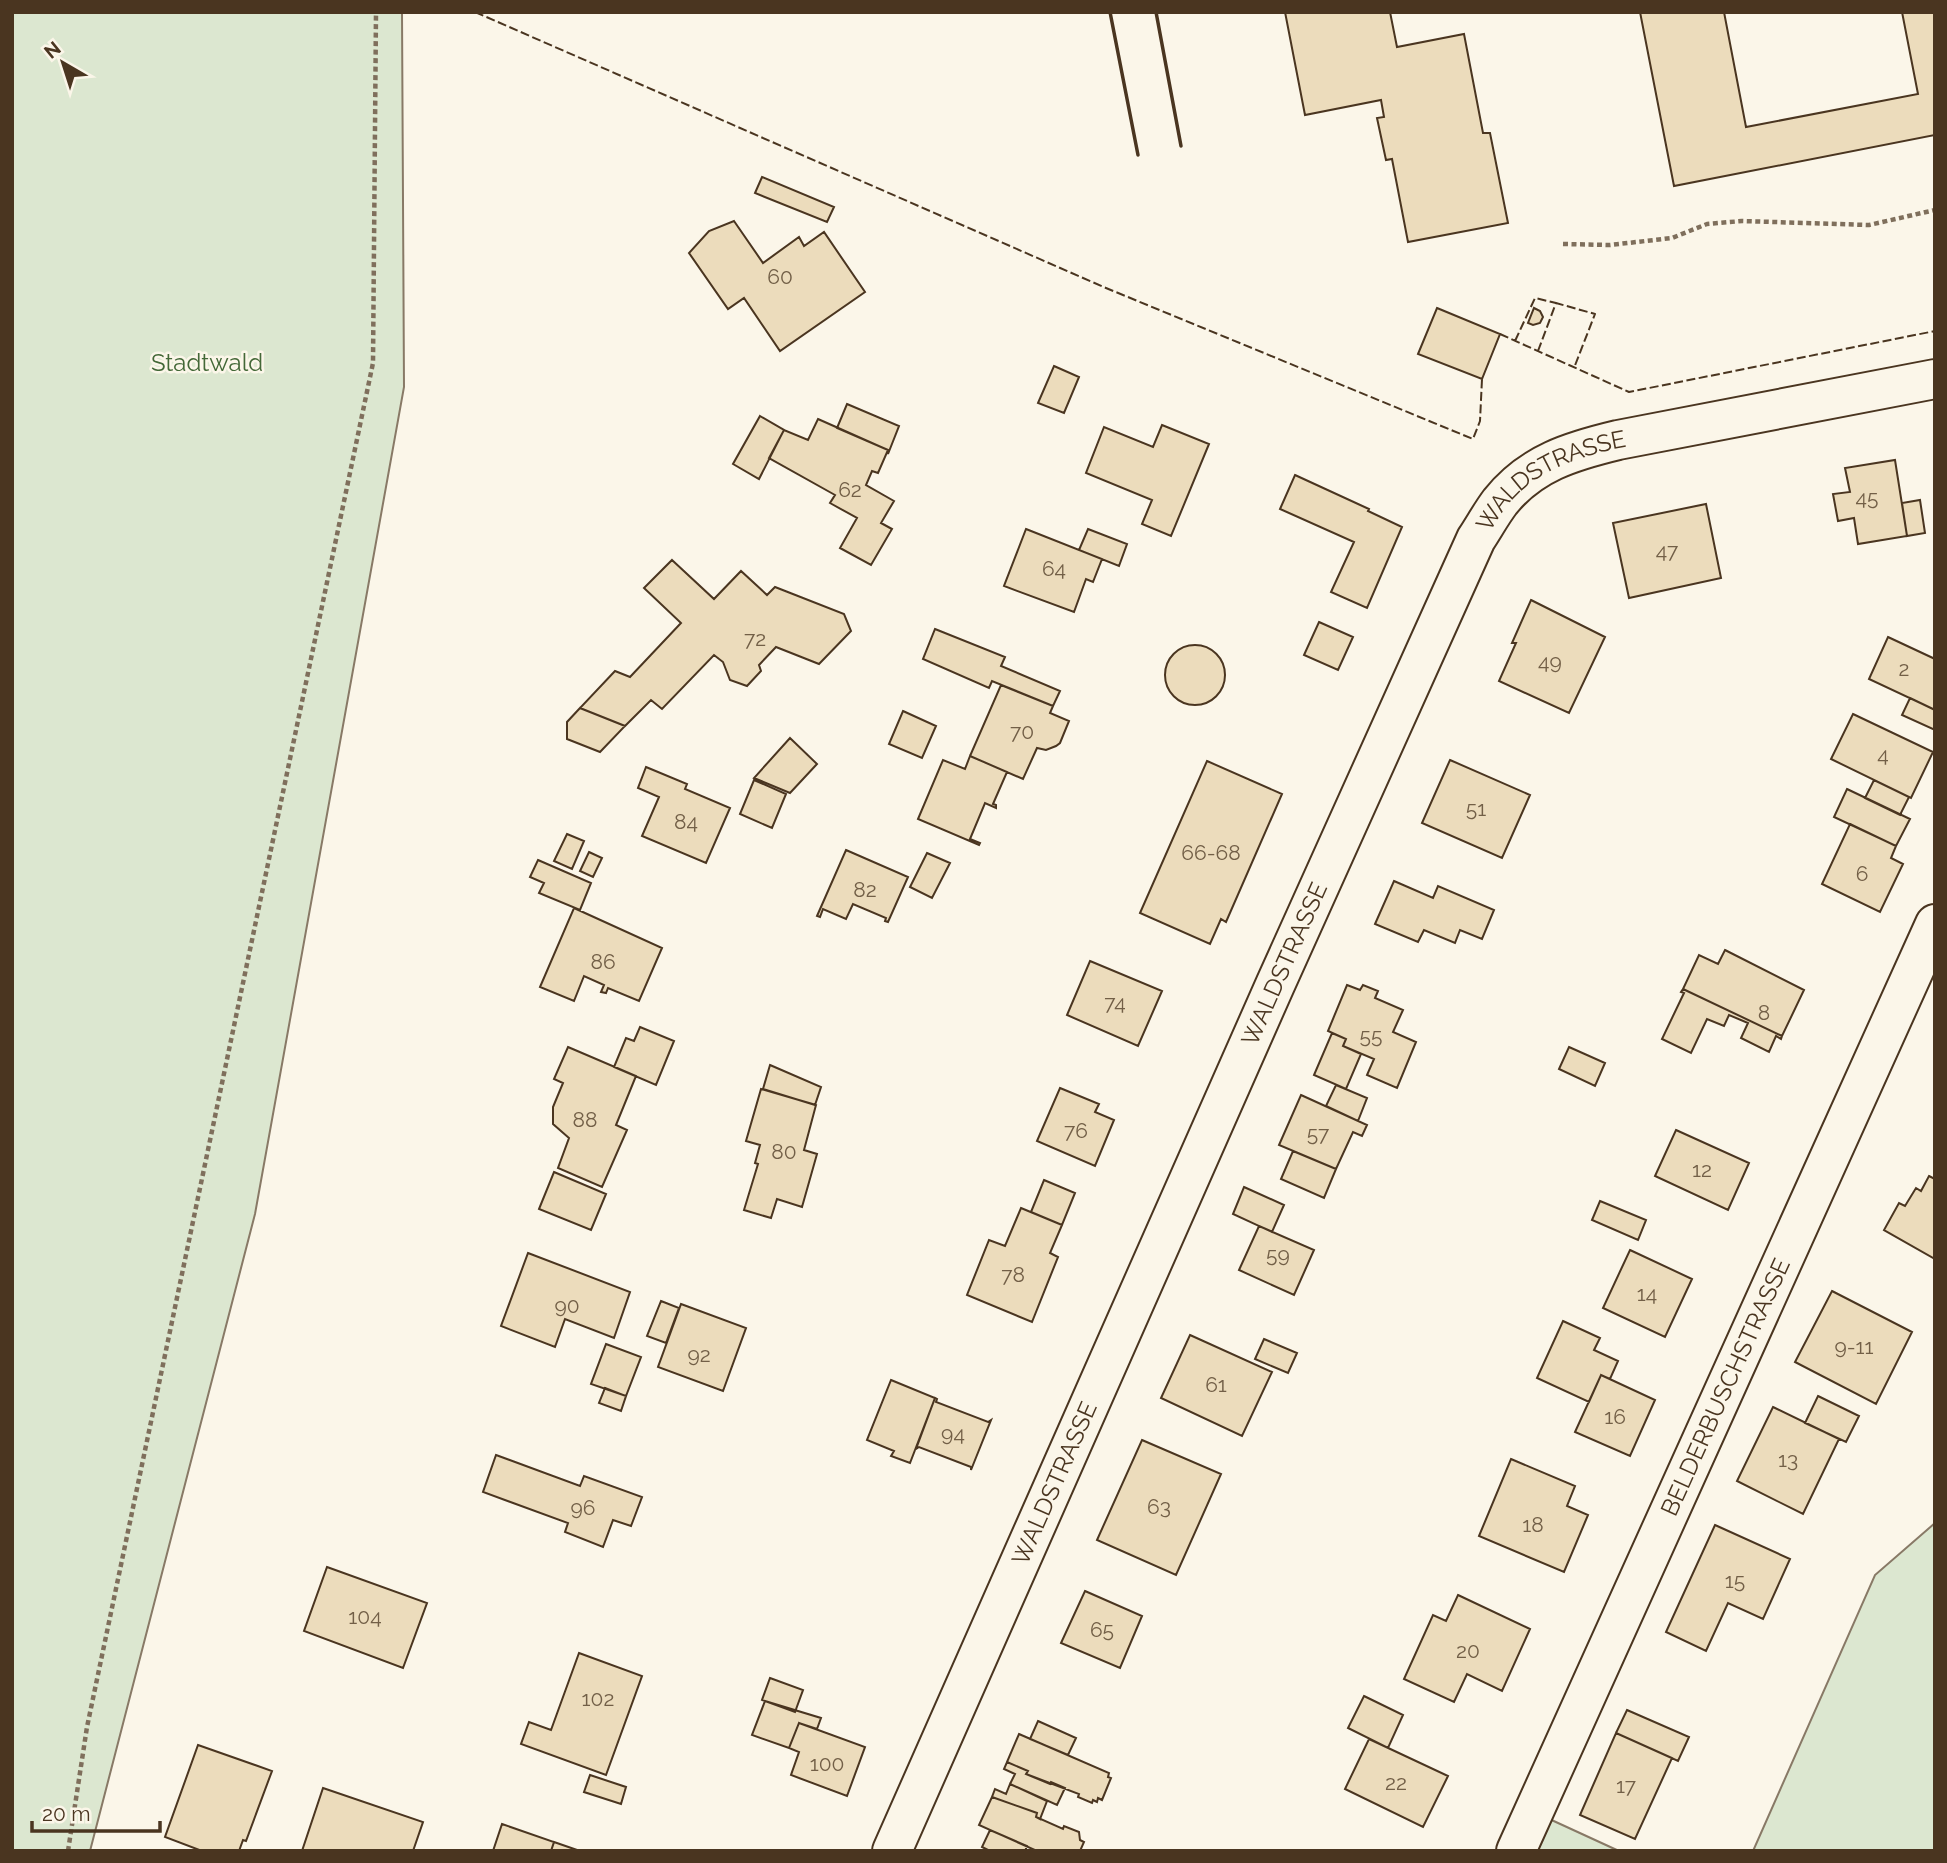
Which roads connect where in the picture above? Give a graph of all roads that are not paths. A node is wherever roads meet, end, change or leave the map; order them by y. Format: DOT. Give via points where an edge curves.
graph roads {
  1 [pos="1935,379"];
  2 [pos="1935,924"];
  3 [pos="892,1851"];
  4 [pos="1516,1851"];
  1 -- 3 [label="street, WALDSTRASSE" via="1572,452 1537,469 1500,502 1476,539"];
  2 -- 4 [label="street, BELDERBUSCHSTRASSE"];
}
